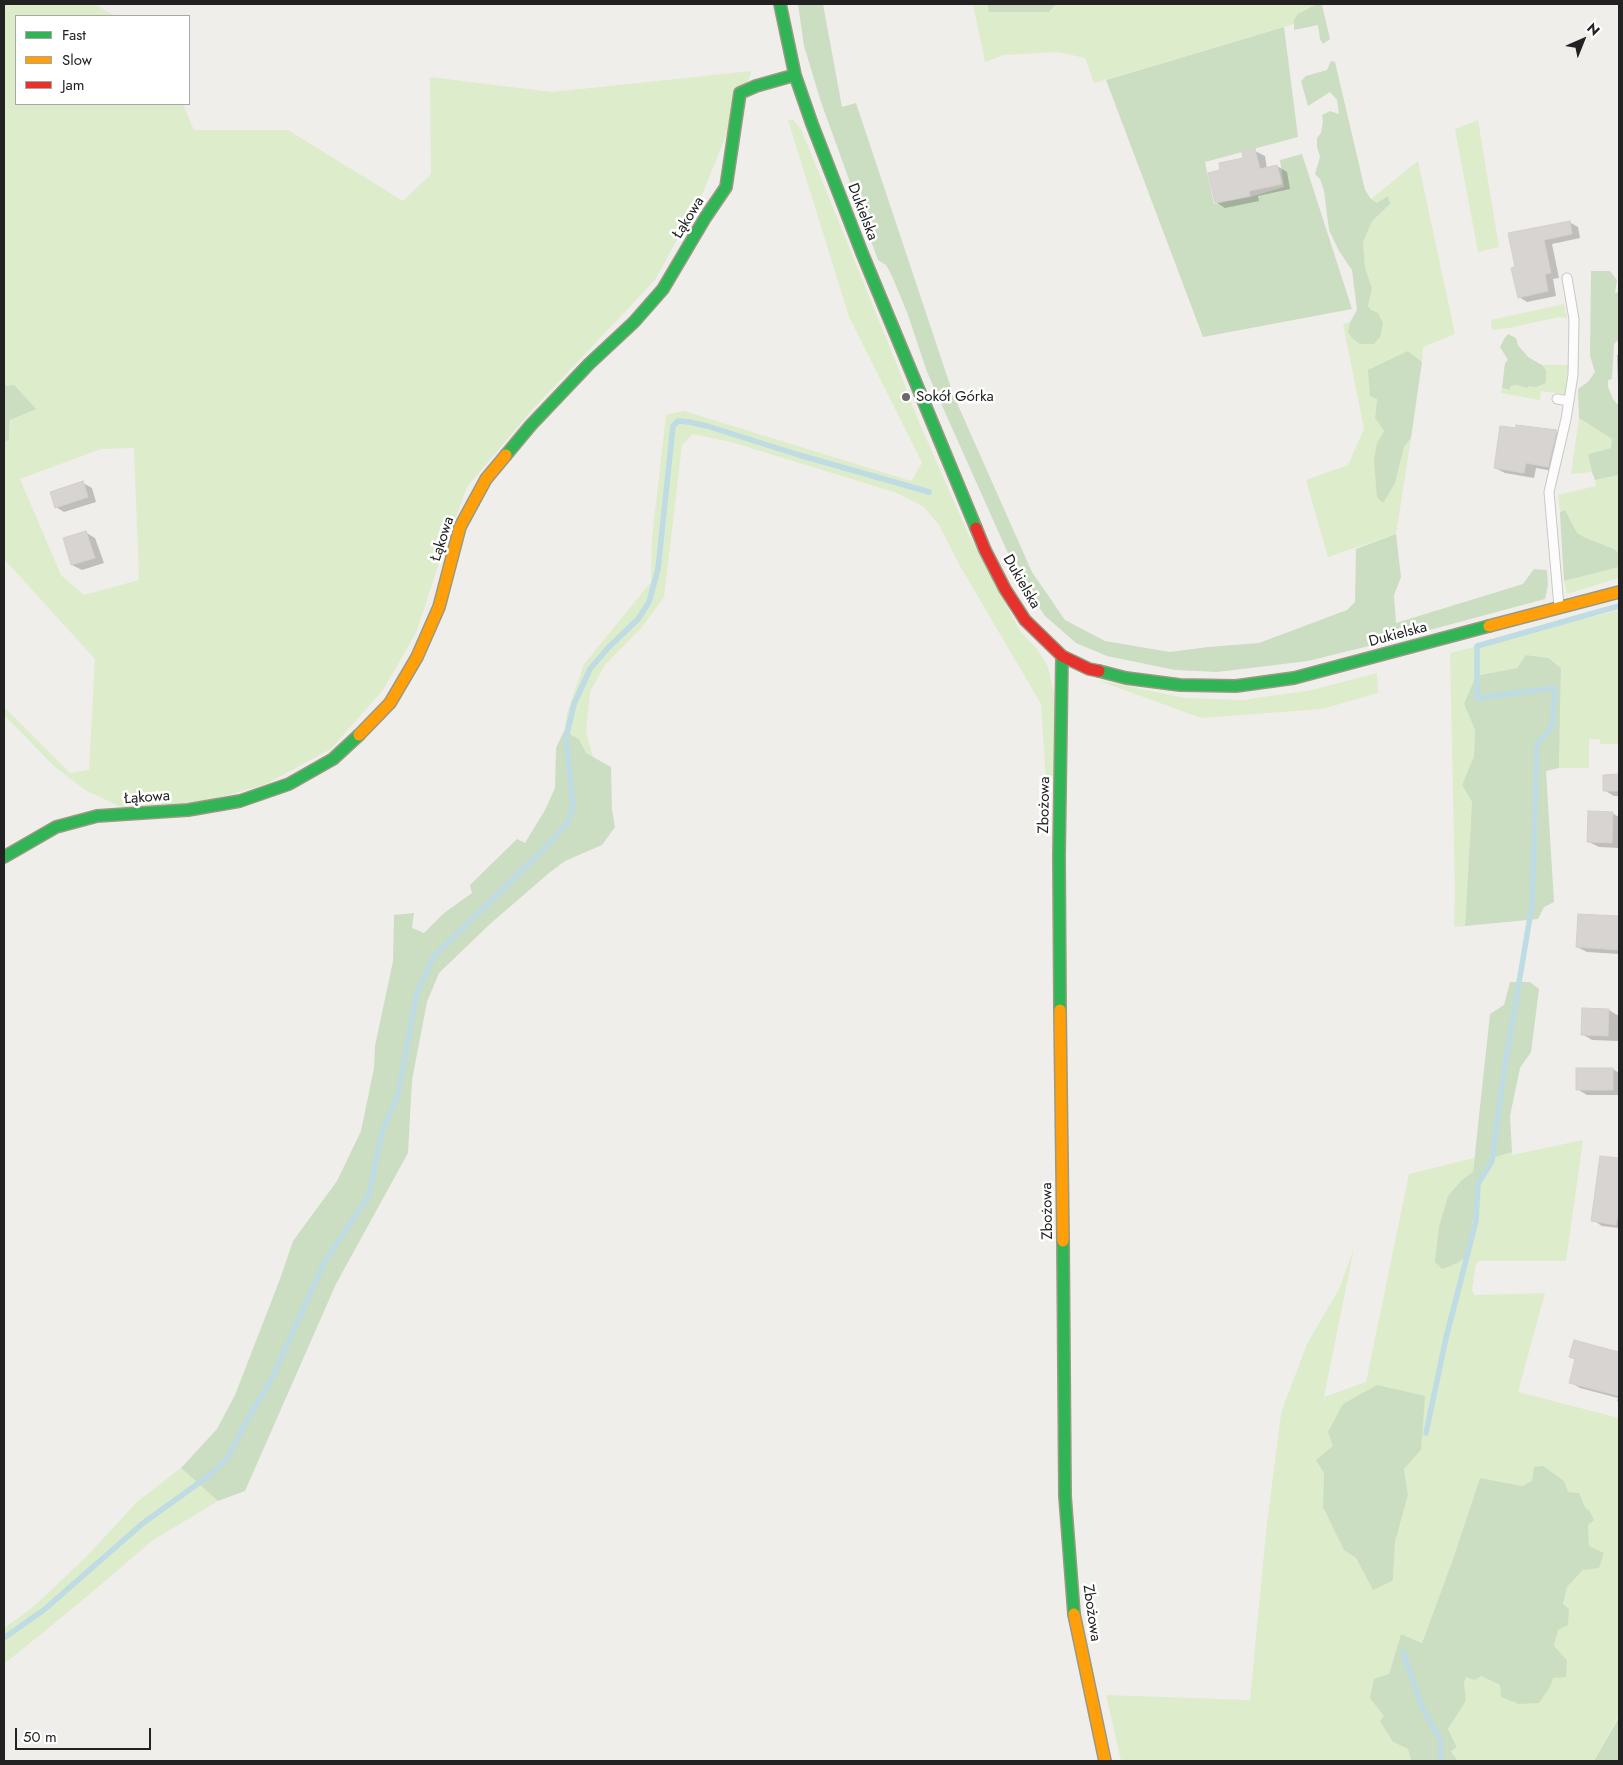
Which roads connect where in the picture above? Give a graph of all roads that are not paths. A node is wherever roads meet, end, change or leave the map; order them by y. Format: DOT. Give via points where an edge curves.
graph roads {
  1 [pos="780,4"];
  2 [pos="795,75"];
  3 [pos="1567,278"];
  4 [pos="1557,399"];
  5 [pos="1569,401"];
  6 [pos="1619,592"];
  7 [pos="1559,608"];
  8 [pos="1062,656"];
  9 [pos="4,857"];
  10 [pos="1105,1761"];
  1 -- 2 [label="street, Dukielska"];
  2 -- 8 [label="street, Dukielska" via="862,253 985,550 1025,620"];
  2 -- 9 [label="street, Łąkowa" via="740,93 726,187 663,289 531,425 486,479 460,527 439,607 417,657 390,703 352,743 333,759 289,784 248,798 188,810 97,816 56,827"];
  3 -- 5 [label="lane" via="1574,319"];
  4 -- 5 [label="lane"];
  5 -- 7 [label="lane" via="1549,492"];
  6 -- 7 [label="street, Dukielska"];
  7 -- 8 [label="street, Dukielska" via="1294,678 1236,686 1180,685 1126,678 1089,669"];
  8 -- 10 [label="street, Zbożowa" via="1059,856 1065,1496 1073,1609"];
}
